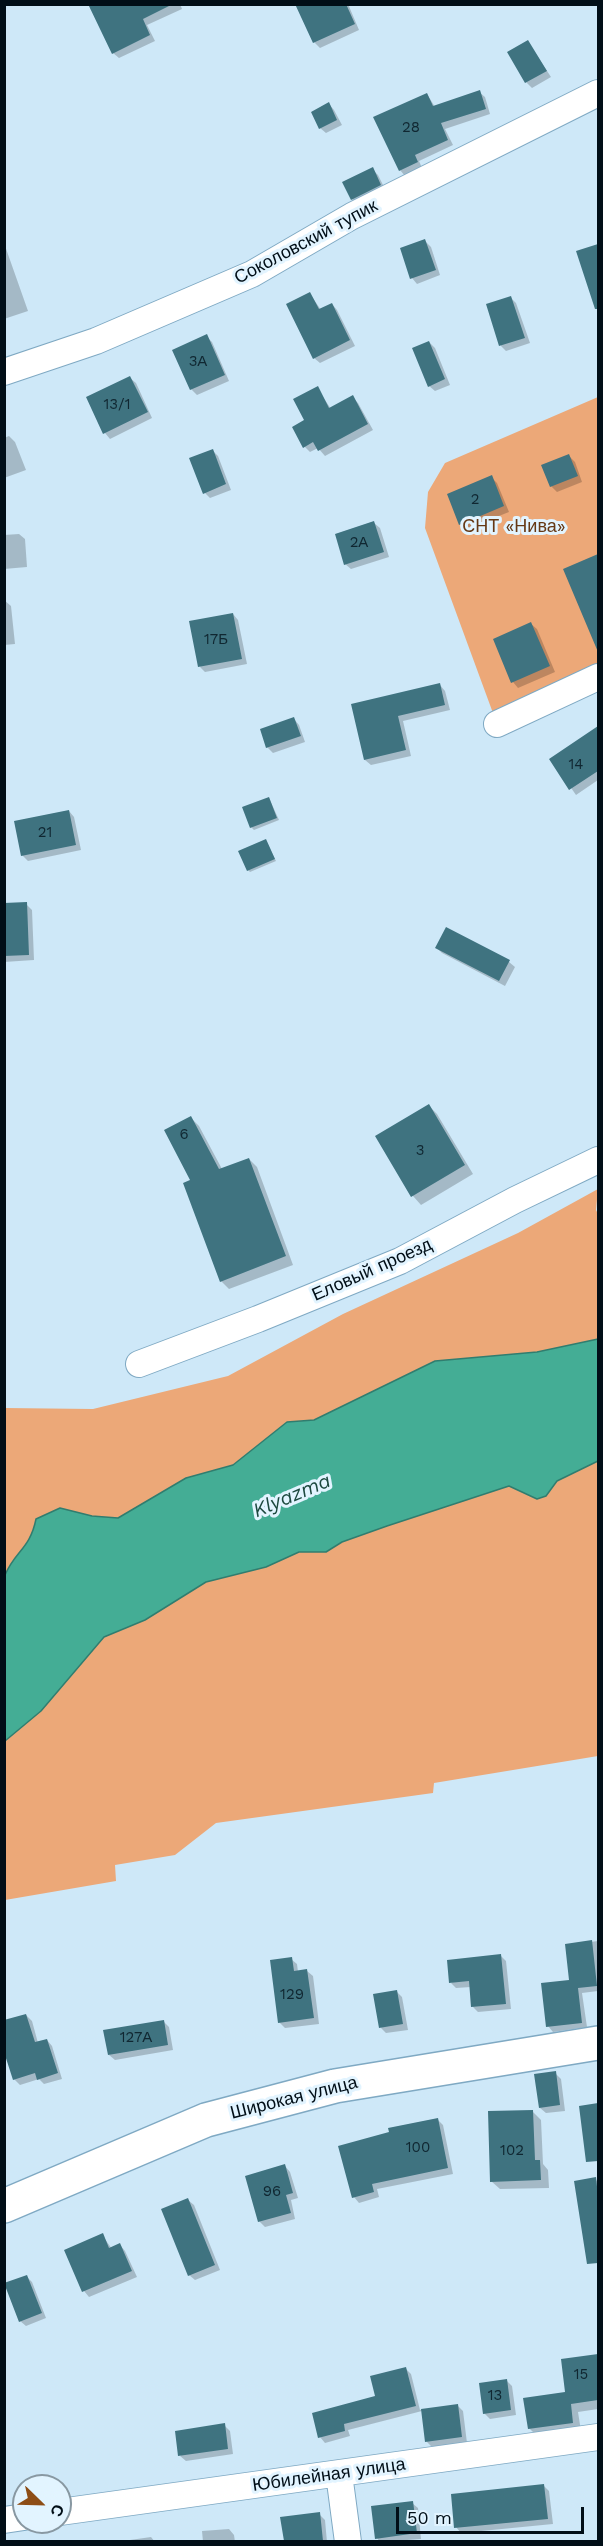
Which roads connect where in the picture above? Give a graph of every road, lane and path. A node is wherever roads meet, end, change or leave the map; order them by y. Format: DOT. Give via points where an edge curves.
graph roads {
  1 [pos="598,93"];
  2 [pos="4,372"];
  3 [pos="598,677"];
  4 [pos="497,724"];
  5 [pos="598,1160"];
  6 [pos="139,1364"];
  7 [pos="598,2043"];
  8 [pos="4,2206"];
  9 [pos="598,2437"];
  10 [pos="339,2474"];
  11 [pos="72,2510"];
  12 [pos="348,2541"];
  1 -- 2 [label="street, Соколовский тупик" via="352,216 252,274 96,341"];
  3 -- 4 [label="street"];
  5 -- 6 [label="street, Еловый проезд" via="400,1261"];
  7 -- 8 [label="street, Широкая улица" via="335,2086 206,2120"];
  9 -- 10 [label="street, Юбилейная улица"];
  10 -- 11 [label="street, Юбилейная улица"];
  10 -- 12 [label="street"];
}
